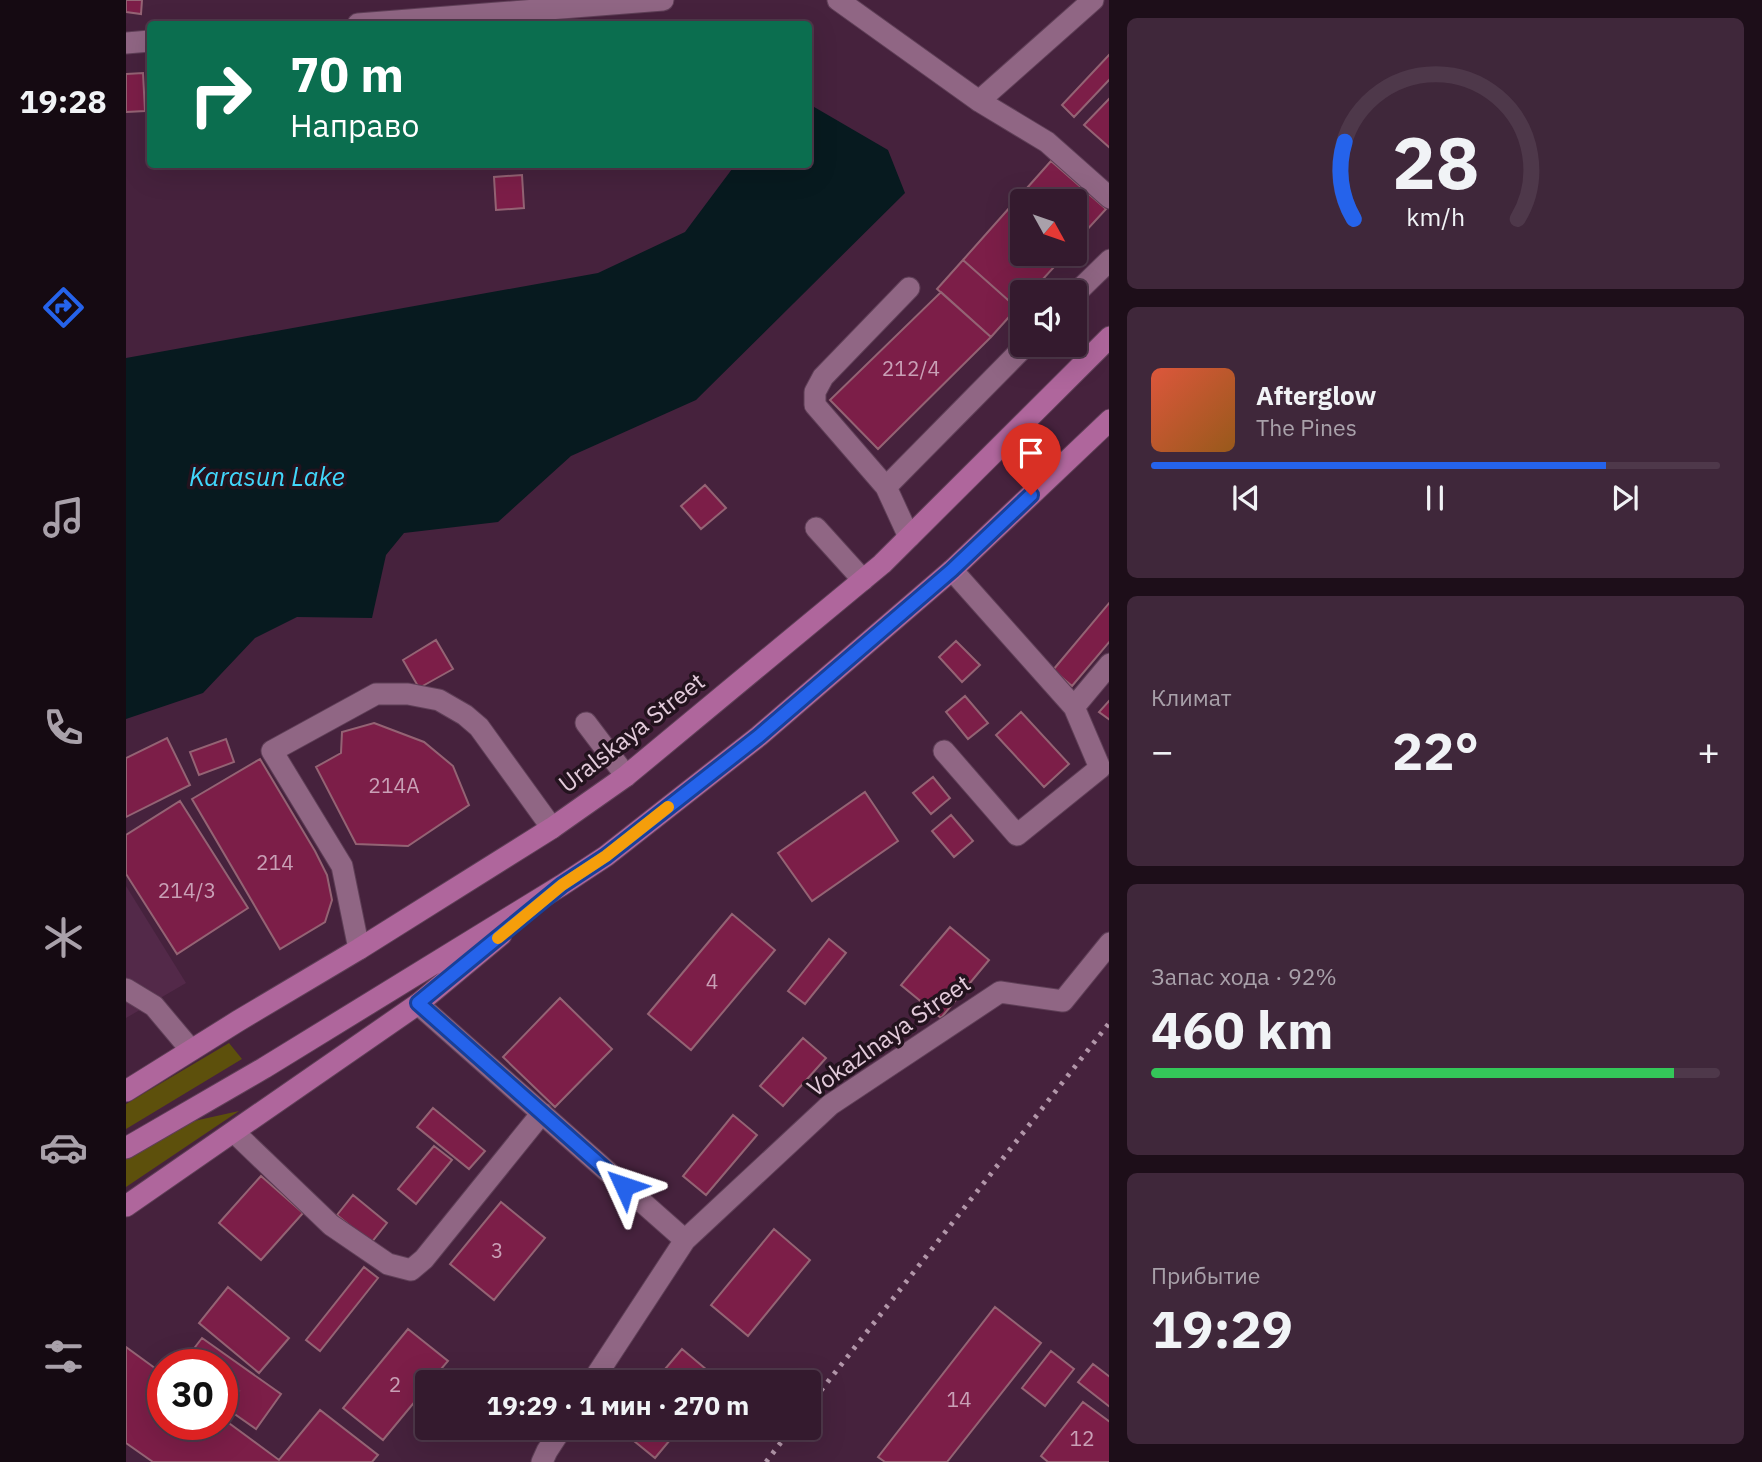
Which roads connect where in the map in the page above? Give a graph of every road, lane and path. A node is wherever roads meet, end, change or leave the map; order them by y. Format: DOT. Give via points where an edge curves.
graph roads {
  1 [pos="663,0"];
  2 [pos="838,0"];
  3 [pos="1093,0"];
  4 [pos="396,21"];
  5 [pos="147,41"];
  6 [pos="126,43"];
  7 [pos="979,101"];
  8 [pos="1109,198"];
  9 [pos="1109,260"];
  10 [pos="1087,282"];
  11 [pos="909,288"];
  12 [pos="1109,337"];
  13 [pos="1014,357"];
  14 [pos="1109,420"];
  15 [pos="886,487"];
  16 [pos="816,528"];
  17 [pos="909,537"];
  18 [pos="952,570"];
  19 [pos="863,580"];
  20 [pos="1109,664"];
  21 [pos="1074,707"];
  22 [pos="586,723"];
  23 [pos="944,751"];
  24 [pos="1105,767"];
  25 [pos="626,776"];
  26 [pos="552,828"];
  27 [pos="562,885"];
  28 [pos="1109,943"];
  29 [pos="359,949"];
  30 [pos="126,989"];
  31 [pos="418,1003"];
  32 [pos="191,1050"];
  33 [pos="126,1091"];
  34 [pos="542,1113"];
  35 [pos="234,1132"];
  36 [pos="126,1149"];
  37 [pos="126,1206"];
  38 [pos="685,1240"];
  39 [pos="600,1370"];
  40 [pos="554,1440"];
  41 [pos="542,1462"];
  1 -- 4 [label="street"];
  2 -- 7 [label="street"];
  3 -- 7 [label="street"];
  5 -- 6 [label="street"];
  7 -- 8 [label="street" via="1046,142"];
  9 -- 10 [label="street"];
  11 -- 15 [label="street" via="814,392 815,405"];
  12 -- 17 [label="main road, Uralskaya Street"];
  13 -- 15 [label="street"];
  14 -- 18 [label="main road"];
  15 -- 17 [label="street"];
  16 -- 19 [label="street"];
  17 -- 19 [label="main road, Uralskaya Street"];
  18 -- 21 [label="street"];
  18 -- 27 [label="main road" via="759,736"];
  19 -- 25 [label="main road, Uralskaya Street"];
  20 -- 21 [label="street"];
  21 -- 24 [label="street"];
  22 -- 25 [label="street"];
  23 -- 24 [label="street" via="1017,835"];
  25 -- 26 [label="main road, Uralskaya Street"];
  26 -- 29 [label="main road, Uralskaya Street"];
  26 -- 29 [label="street" via="479,727 439,701 408,694 376,694 272,751 342,866"];
  27 -- 31 [label="main road"];
  27 -- 36 [label="main road"];
  28 -- 38 [label="street, Vokazlnaya Street" via="1063,1001 1000,992 830,1105"];
  29 -- 32 [label="main road, Uralskaya Street"];
  30 -- 32 [label="street" via="154,1006"];
  31 -- 34 [label="street"];
  31 -- 35 [label="main road"];
  32 -- 33 [label="main road, Uralskaya Street"];
  34 -- 35 [label="street" via="411,1270 388,1264 331,1225"];
  34 -- 38 [label="street"];
  35 -- 37 [label="main road"];
  38 -- 39 [label="street, Vokazlnaya Street"];
  40 -- 41 [label="street"];
}
